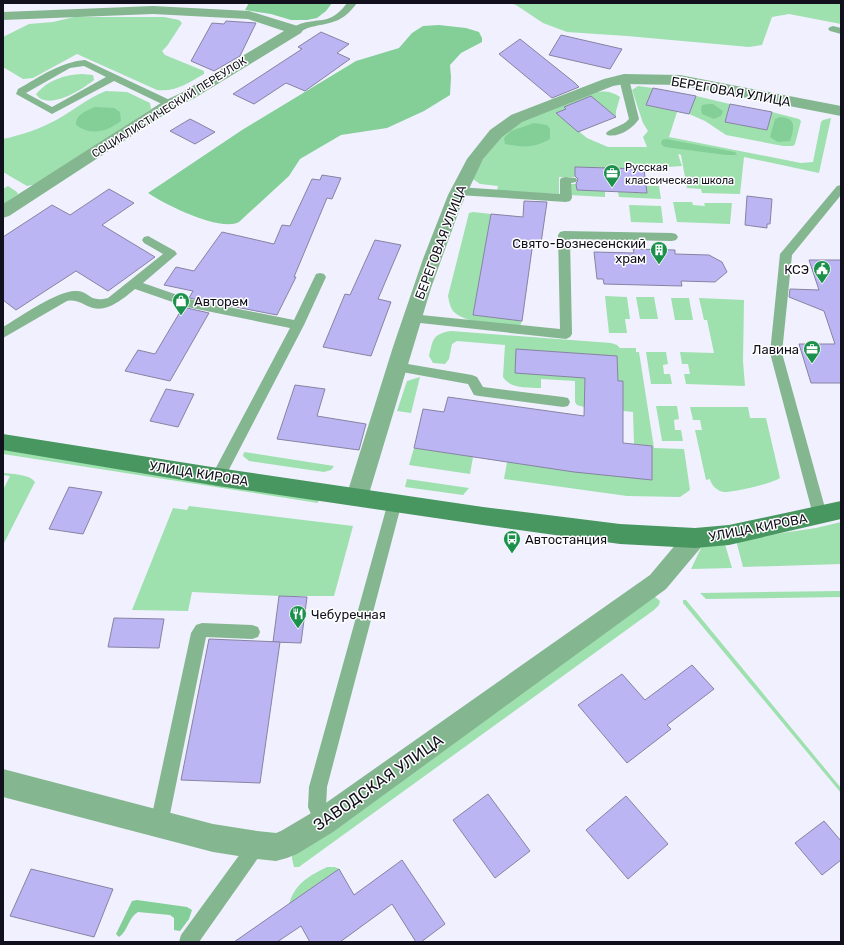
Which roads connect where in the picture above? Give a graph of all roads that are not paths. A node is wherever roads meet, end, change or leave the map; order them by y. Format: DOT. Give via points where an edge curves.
graph roads {
  1 [pos="352,3"];
  2 [pos="3,16"];
  3 [pos="296,30"];
  4 [pos="114,77"];
  5 [pos="624,79"];
  6 [pos="170,104"];
  7 [pos="841,111"];
  8 [pos="611,134"];
  9 [pos="572,180"];
  10 [pos="841,188"];
  11 [pos="458,190"];
  12 [pos="3,212"];
  13 [pos="672,237"];
  14 [pos="148,240"];
  15 [pos="320,277"];
  16 [pos="133,284"];
  17 [pos="411,318"];
  18 [pos="298,325"];
  19 [pos="3,333"];
  20 [pos="396,367"];
  21 [pos="563,402"];
  22 [pos="3,442"];
  23 [pos="218,477"];
  24 [pos="357,496"];
  25 [pos="395,502"];
  26 [pos="830,512"];
  27 [pos="696,538"];
  28 [pos="252,632"];
  29 [pos="3,783"];
  30 [pos="323,822"];
  31 [pos="160,824"];
  32 [pos="257,845"];
  33 [pos="188,942"];
  1 -- 3 [label="lane" via="345,13 333,21 308,25"];
  2 -- 3 [label="street" via="129,10 201,12 249,15"];
  3 -- 6 [label="street, СОЦИАЛИСТИЧЕСКИЙ ПЕРЕУЛОК"];
  4 -- 4 [label="lane" via="52,111 20,94 72,64 85,63"];
  4 -- 6 [label="lane"];
  5 -- 7 [label="street, БЕРЕГОВАЯ УЛИЦА" via="686,81"];
  5 -- 8 [label="lane" via="634,119 626,128"];
  5 -- 11 [label="street, БЕРЕГОВАЯ УЛИЦА" via="609,82 513,119 483,148"];
  6 -- 12 [label="street, СОЦИАЛИСТИЧЕСКИЙ ПЕРЕУЛОК"];
  9 -- 11 [label="lane" via="565,180 566,198"];
  10 -- 26 [label="lane" via="786,254 776,353"];
  11 -- 17 [label="street, БЕРЕГОВАЯ УЛИЦА"];
  13 -- 17 [label="lane" via="564,235 566,334"];
  14 -- 16 [label="lane" via="171,254"];
  15 -- 18 [label="lane"];
  16 -- 18 [label="lane" via="187,303"];
  16 -- 19 [label="lane" via="112,301 102,304 96,305 76,295 64,297"];
  17 -- 20 [label="street, БЕРЕГОВАЯ УЛИЦА"];
  18 -- 23 [label="lane"];
  20 -- 21 [label="lane" via="472,380 479,391"];
  20 -- 24 [label="street, БЕРЕГОВАЯ УЛИЦА"];
  22 -- 23 [label="main road, УЛИЦА КИРОВА"];
  23 -- 24 [label="main road, УЛИЦА КИРОВА"];
  24 -- 25 [label="main road, УЛИЦА КИРОВА"];
  25 -- 27 [label="main road, УЛИЦА КИРОВА" via="620,534"];
  25 -- 30 [label="lane" via="318,788 317,807"];
  26 -- 27 [label="main road, УЛИЦА КИРОВА" via="729,535"];
  27 -- 30 [label="street, ЗАВОДСКАЯ УЛИЦА" via="658,582"];
  28 -- 31 [label="lane" via="202,630 199,633"];
  29 -- 31 [label="street, ЗАВОДСКАЯ УЛИЦА"];
  30 -- 32 [label="street, ЗАВОДСКАЯ УЛИЦА" via="287,844 276,847"];
  31 -- 32 [label="street, ЗАВОДСКАЯ УЛИЦА" via="213,838"];
  32 -- 33 [label="lane"];
}
